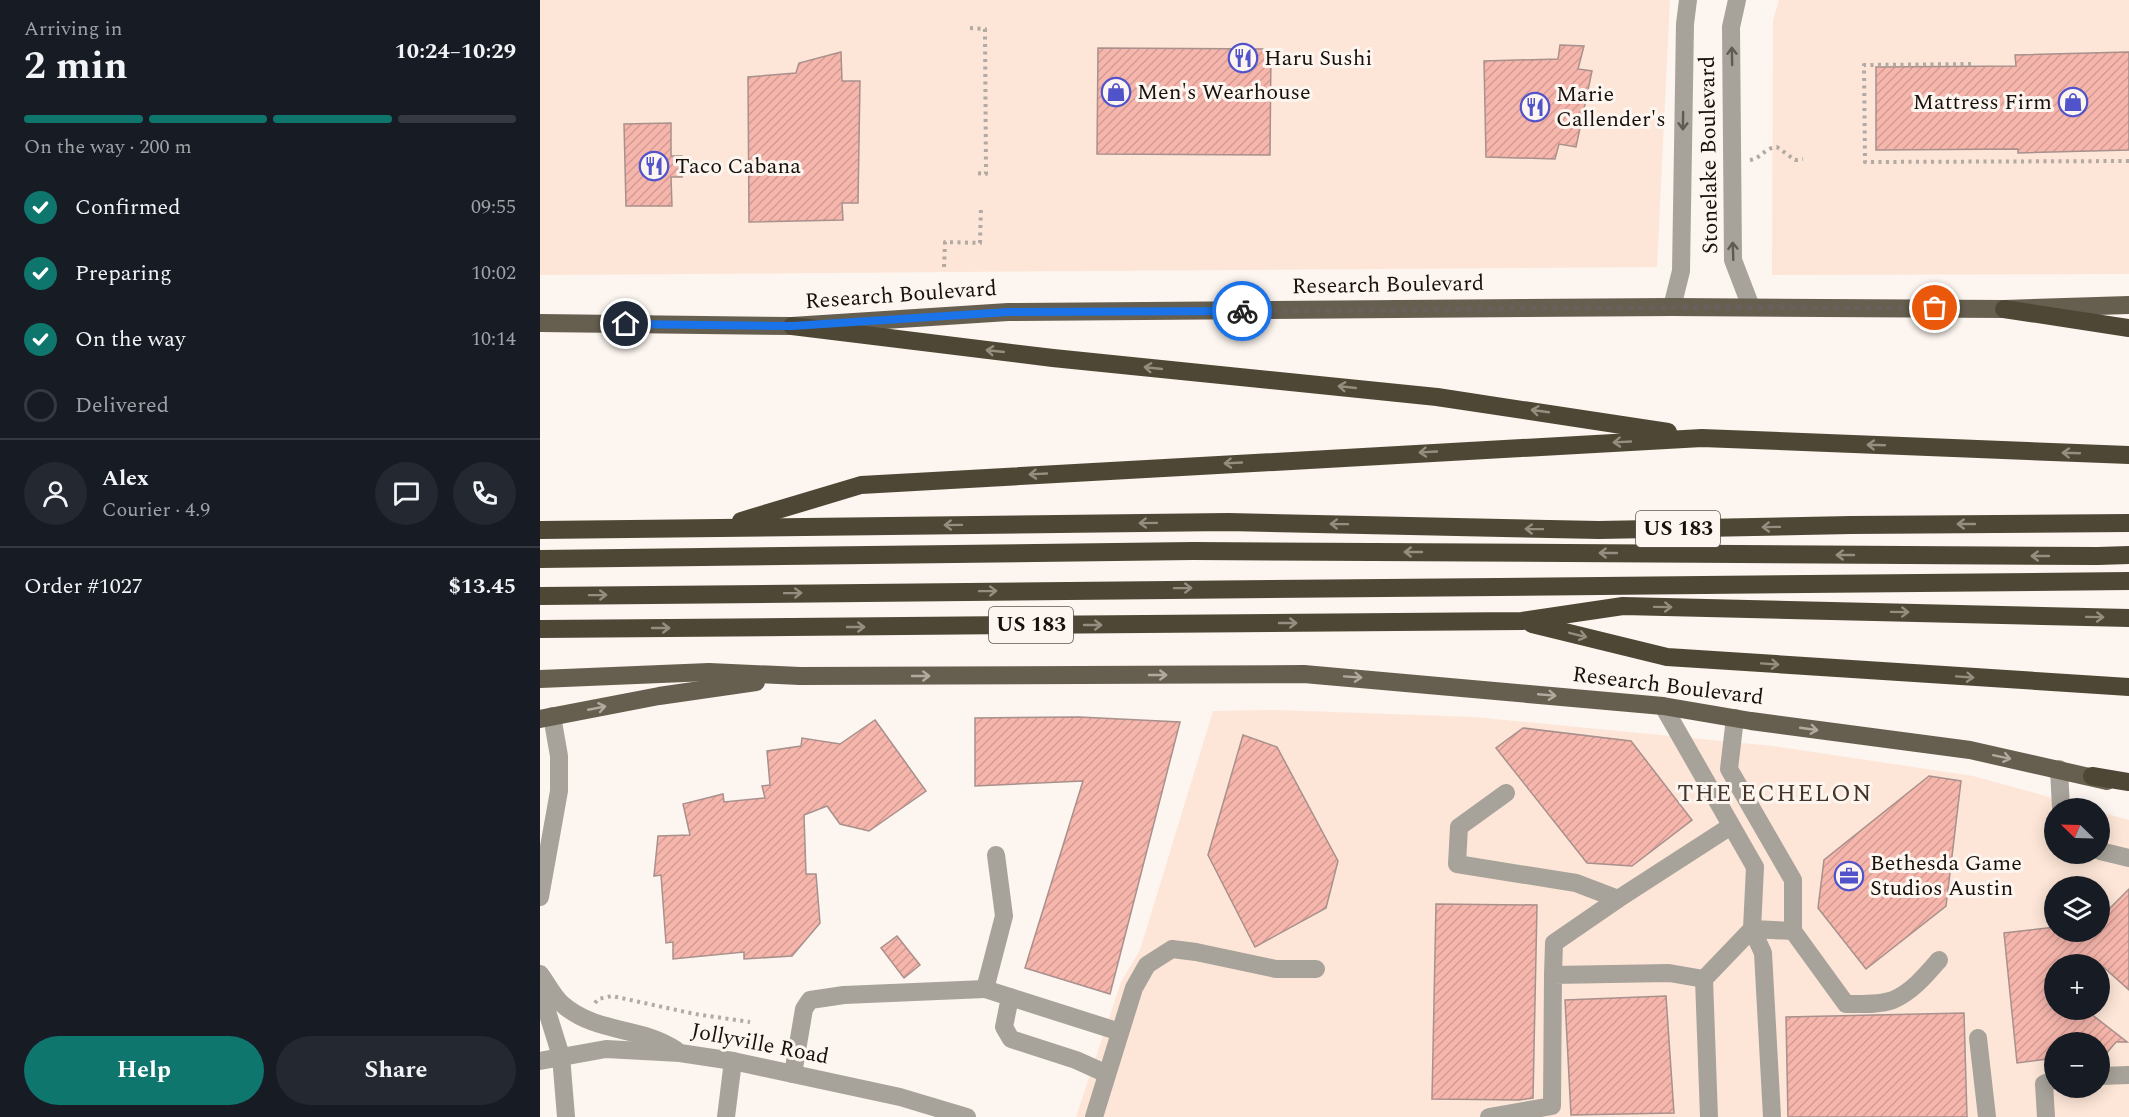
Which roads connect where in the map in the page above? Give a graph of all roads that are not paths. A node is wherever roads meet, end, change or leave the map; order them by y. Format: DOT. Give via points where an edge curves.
graph roads {
  1 [pos="1688,0"];
  2 [pos="1737,0"];
  3 [pos="2129,305"];
  4 [pos="1672,307"];
  5 [pos="1751,307"];
  6 [pos="2004,309"];
  7 [pos="540,323"];
  8 [pos="792,326"];
  9 [pos="2129,328"];
  10 [pos="1702,438"];
  11 [pos="2129,455"];
  12 [pos="2129,522"];
  13 [pos="719,528"];
  14 [pos="540,530"];
  15 [pos="2129,554"];
  16 [pos="540,559"];
  17 [pos="2129,580"];
  18 [pos="540,596"];
  19 [pos="2129,618"];
  20 [pos="1522,621"];
  21 [pos="540,629"];
  22 [pos="800,676"];
  23 [pos="540,679"];
  24 [pos="2129,687"];
  25 [pos="1663,706"];
  26 [pos="546,718"];
  27 [pos="1736,718"];
  28 [pos="2059,769"];
  29 [pos="2092,776"];
  30 [pos="2129,782"];
  31 [pos="2129,788"];
  32 [pos="1506,793"];
  33 [pos="2060,798"];
  34 [pos="1731,826"];
  35 [pos="2110,853"];
  36 [pos="996,855"];
  37 [pos="2129,858"];
  38 [pos="540,897"];
  39 [pos="1618,899"];
  40 [pos="1752,929"];
  41 [pos="1793,931"];
  42 [pos="1939,960"];
  43 [pos="1316,969"];
  44 [pos="540,974"];
  45 [pos="1553,975"];
  46 [pos="1704,979"];
  47 [pos="540,989"];
  48 [pos="985,989"];
  49 [pos="1010,997"];
  50 [pos="1120,1032"];
  51 [pos="1978,1038"];
  52 [pos="680,1053"];
  53 [pos="561,1056"];
  54 [pos="540,1061"];
  55 [pos="733,1061"];
  56 [pos="793,1074"];
  57 [pos="1107,1074"];
  58 [pos="2129,1075"];
  59 [pos="2110,1076"];
  60 [pos="2045,1098"];
  61 [pos="566,1117"];
  62 [pos="726,1117"];
  63 [pos="967,1117"];
  64 [pos="1094,1117"];
  65 [pos="1489,1117"];
  66 [pos="1709,1117"];
  67 [pos="1772,1117"];
  68 [pos="1987,1117"];
  69 [pos="2046,1117"];
  1 -- 4 [label="street, Stonelake Boulevard, one-way" via="1681,270"];
  5 -- 2 [label="street, Stonelake Boulevard, one-way" via="1733,260 1731,27"];
  3 -- 6 [label="main road, Research Boulevard"];
  4 -- 5 [label="main road, Research Boulevard"];
  4 -- 8 [label="main road, Research Boulevard" via="1008,312"];
  5 -- 6 [label="main road, Research Boulevard"];
  6 -- 9 [label="highway"];
  7 -- 8 [label="main road, Research Boulevard"];
  10 -- 8 [label="highway, one-way" via="1437,397 1041,357"];
  11 -- 10 [label="highway, one-way"];
  10 -- 13 [label="highway, one-way" via="861,485"];
  12 -- 13 [label="highway, US 183, one-way" via="1599,530 1228,522"];
  13 -- 14 [label="highway, US 183"];
  15 -- 16 [label="highway, one-way" via="1193,550"];
  18 -- 17 [label="highway, one-way"];
  20 -- 19 [label="highway, US 183, one-way" via="1623,606"];
  21 -- 20 [label="highway, US 183, one-way"];
  20 -- 24 [label="highway, one-way" via="1666,657"];
  22 -- 23 [label="main road, Research Boulevard" via="709,672"];
  22 -- 25 [label="main road, Research Boulevard, one-way" via="1304,674"];
  26 -- 22 [label="main road, Research Boulevard, one-way" via="658,696"];
  25 -- 27 [label="main road, Research Boulevard"];
  25 -- 34 [label="street"];
  26 -- 38 [label="street" via="559,756 559,792"];
  27 -- 28 [label="main road, Research Boulevard, one-way" via="1970,750"];
  27 -- 41 [label="street" via="1729,769 1793,880"];
  28 -- 29 [label="main road, Research Boulevard"];
  28 -- 33 [label="street"];
  29 -- 30 [label="highway"];
  29 -- 31 [label="main road, Research Boulevard"];
  32 -- 39 [label="street" via="1459,827 1457,864 1576,883"];
  34 -- 39 [label="street"];
  34 -- 40 [label="street" via="1755,867"];
  35 -- 37 [label="street"];
  36 -- 48 [label="street" via="1004,916"];
  39 -- 45 [label="street" via="1554,944"];
  40 -- 41 [label="street"];
  40 -- 46 [label="street"];
  40 -- 67 [label="street" via="1763,953"];
  41 -- 42 [label="street" via="1846,1004 1893,1000 1918,983"];
  43 -- 50 [label="street" via="1276,969 1172,949 1147,965 1134,988"];
  44 -- 52 [label="street" via="559,1002 579,1017 663,1041"];
  45 -- 46 [label="street" via="1669,973"];
  45 -- 65 [label="street" via="1552,1106"];
  46 -- 66 [label="street"];
  47 -- 53 [label="street"];
  48 -- 49 [label="street"];
  48 -- 56 [label="street" via="810,1000 804,1009"];
  49 -- 50 [label="street"];
  49 -- 57 [label="street" via="1004,1026 1011,1039"];
  50 -- 57 [label="street"];
  51 -- 68 [label="street"];
  52 -- 53 [label="street, Jollyville Road" via="606,1049"];
  52 -- 55 [label="street, Jollyville Road"];
  53 -- 54 [label="street, Jollyville Road"];
  53 -- 61 [label="street"];
  55 -- 56 [label="street, Jollyville Road"];
  55 -- 62 [label="street"];
  56 -- 63 [label="street, Jollyville Road" via="900,1097"];
  57 -- 64 [label="street"];
  58 -- 59 [label="street"];
  60 -- 69 [label="street"];
}
